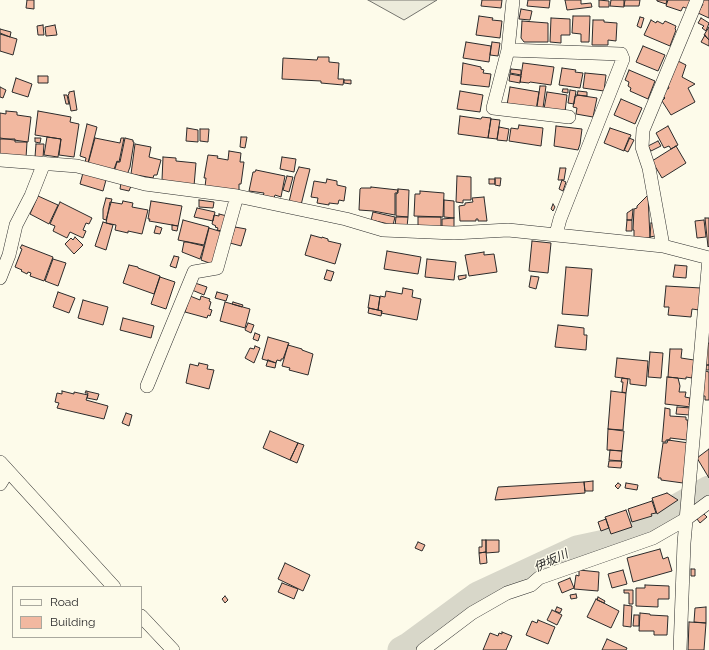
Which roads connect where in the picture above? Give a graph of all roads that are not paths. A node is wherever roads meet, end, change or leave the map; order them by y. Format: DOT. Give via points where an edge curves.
graph roads {
  1 [pos="513,0"];
  2 [pos="697,0"];
  3 [pos="508,50"];
  4 [pos="569,117"];
  5 [pos="0,160"];
  6 [pos="44,163"];
  7 [pos="238,196"];
  8 [pos="556,234"];
  9 [pos="663,246"];
  10 [pos="709,258"];
  11 [pos="0,278"];
  12 [pos="147,386"];
  13 [pos="4,466"];
  14 [pos="0,484"];
  15 [pos="709,502"];
  16 [pos="687,515"];
  17 [pos="113,586"];
  18 [pos="142,617"];
  19 [pos="173,650"];
  20 [pos="423,650"];
  21 [pos="680,650"];
  1 -- 3 [label="street"];
  2 -- 9 [label="street" via="643,130 642,147 649,168"];
  3 -- 4 [label="street" via="494,108"];
  3 -- 8 [label="street" via="621,54 623,59"];
  5 -- 6 [label="street"];
  6 -- 7 [label="street" via="77,166 145,184"];
  6 -- 11 [label="street" via="16,225"];
  7 -- 8 [label="street" via="346,219 383,230 454,233 508,230"];
  7 -- 12 [label="street" via="217,268 194,272"];
  8 -- 9 [label="street"];
  9 -- 10 [label="street"];
  10 -- 16 [label="street"];
  13 -- 14 [label="street"];
  13 -- 17 [label="street"];
  15 -- 16 [label="street"];
  16 -- 20 [label="street" via="653,538 539,578 531,585 507,593 472,613"];
  16 -- 21 [label="street"];
  18 -- 19 [label="street"];
}
